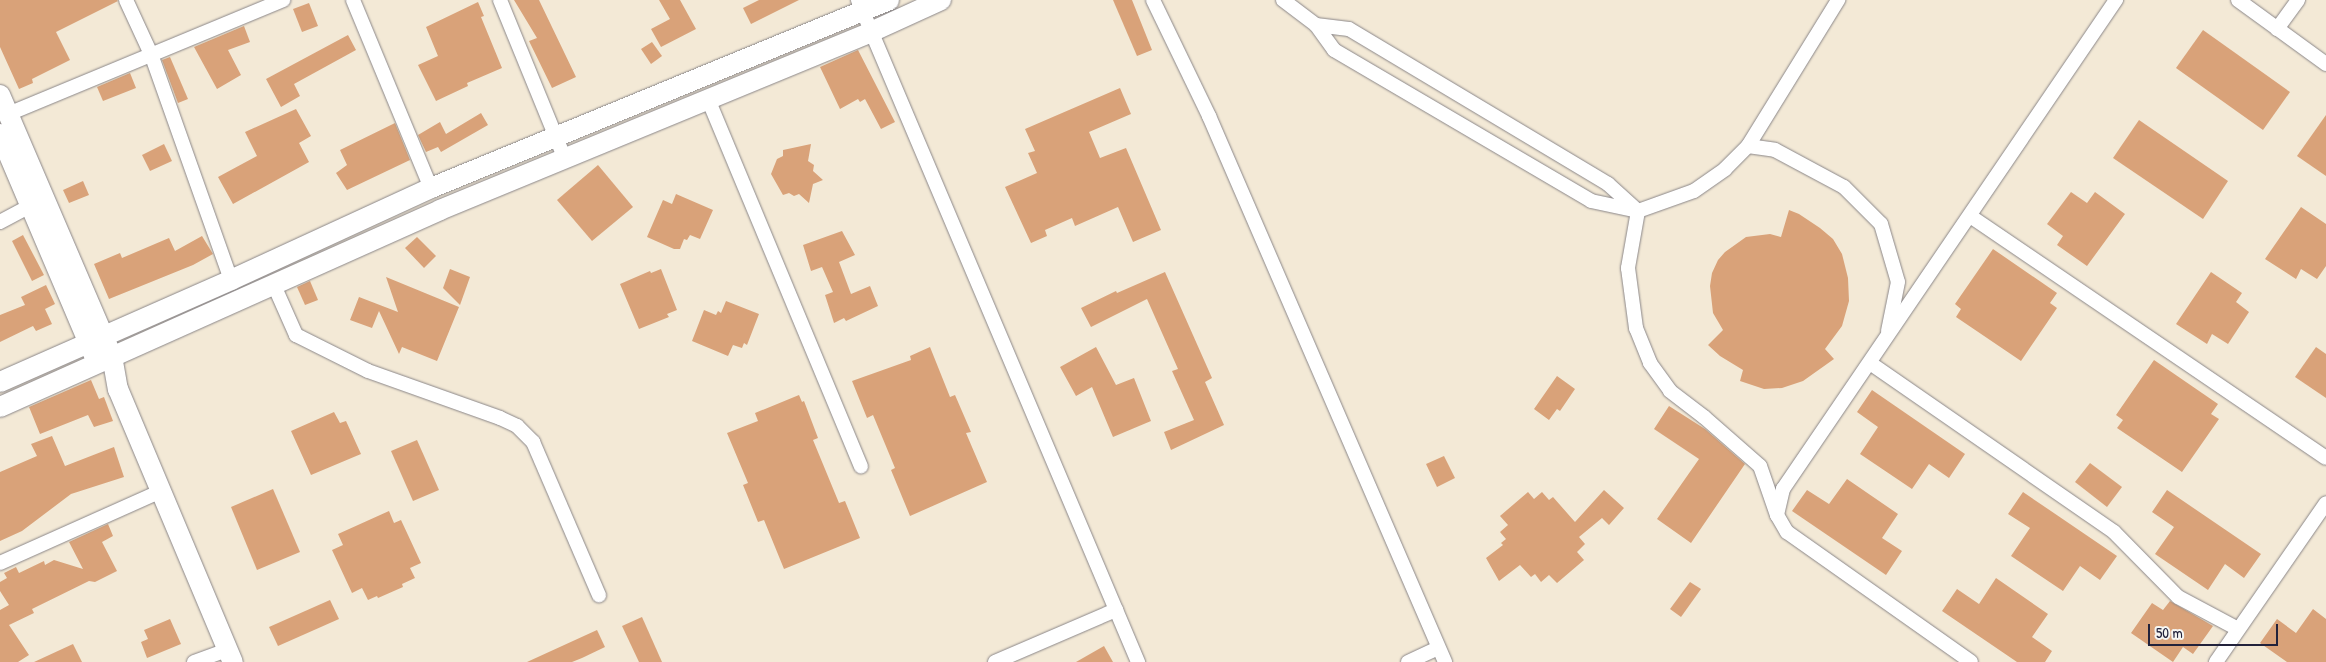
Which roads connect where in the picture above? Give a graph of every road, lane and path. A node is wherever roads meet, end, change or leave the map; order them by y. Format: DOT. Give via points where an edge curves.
graph roads {
  1 [pos="126,0"];
  2 [pos="283,0"];
  3 [pos="353,0"];
  4 [pos="500,0"];
  5 [pos="889,0"];
  6 [pos="940,0"];
  7 [pos="1154,0"];
  8 [pos="1282,0"];
  9 [pos="1838,0"];
  10 [pos="2116,0"];
  11 [pos="2238,0"];
  12 [pos="2298,0"];
  13 [pos="861,6"];
  14 [pos="1316,25"];
  15 [pos="2277,29"];
  16 [pos="871,32"];
  17 [pos="151,54"];
  18 [pos="2326,64"];
  19 [pos="0,95"];
  20 [pos="708,99"];
  21 [pos="8,114"];
  22 [pos="0,134"];
  23 [pos="556,137"];
  24 [pos="1748,146"];
  25 [pos="565,159"];
  26 [pos="431,188"];
  27 [pos="30,206"];
  28 [pos="1638,211"];
  29 [pos="1970,216"];
  30 [pos="0,222"];
  31 [pos="231,280"];
  32 [pos="273,283"];
  33 [pos="1887,338"];
  34 [pos="95,339"];
  35 [pos="104,359"];
  36 [pos="1870,363"];
  37 [pos="0,382"];
  38 [pos="0,406"];
  39 [pos="2326,458"];
  40 [pos="861,466"];
  41 [pos="161,491"];
  42 [pos="2326,502"];
  43 [pos="1777,515"];
  44 [pos="0,564"];
  45 [pos="599,595"];
  46 [pos="1116,610"];
  47 [pos="2238,629"];
  48 [pos="1438,648"];
  49 [pos="230,656"];
  50 [pos="2221,660"];
  51 [pos="194,662"];
  52 [pos="995,662"];
  53 [pos="1138,662"];
  54 [pos="1408,662"];
  55 [pos="1445,662"];
  56 [pos="1971,662"];
  1 -- 17 [label="street"];
  2 -- 17 [label="street"];
  3 -- 26 [label="street"];
  4 -- 23 [label="street"];
  5 -- 13 [label="main road"];
  6 -- 16 [label="main road"];
  7 -- 48 [label="street" via="1209,116"];
  8 -- 14 [label="street"];
  9 -- 24 [label="street"];
  10 -- 29 [label="street"];
  11 -- 15 [label="street"];
  12 -- 15 [label="street"];
  13 -- 16 [label="street"];
  13 -- 23 [label="main road"];
  14 -- 28 [label="street" via="1349,29 1608,184"];
  14 -- 28 [label="street" via="1334,50 1591,201"];
  15 -- 18 [label="street"];
  16 -- 20 [label="main road"];
  16 -- 46 [label="street"];
  17 -- 21 [label="street"];
  17 -- 31 [label="street"];
  19 -- 21 [label="main road"];
  20 -- 25 [label="main road"];
  20 -- 40 [label="street"];
  21 -- 34 [label="main road"];
  22 -- 27 [label="main road"];
  23 -- 25 [label="street"];
  23 -- 26 [label="main road"];
  24 -- 28 [label="street" via="1725,169 1694,191"];
  24 -- 33 [label="street" via="1775,150 1844,187 1881,224 1898,282"];
  25 -- 32 [label="main road"];
  26 -- 31 [label="main road"];
  27 -- 30 [label="street"];
  27 -- 34 [label="main road"];
  28 -- 43 [label="street" via="1628,268 1636,328 1650,363 1670,391 1760,466"];
  29 -- 33 [label="street"];
  29 -- 39 [label="street"];
  31 -- 34 [label="main road"];
  32 -- 35 [label="main road"];
  32 -- 45 [label="street" via="296,335 368,371 517,426 533,442"];
  33 -- 36 [label="street"];
  34 -- 35 [label="main road"];
  34 -- 37 [label="main road"];
  35 -- 38 [label="main road"];
  35 -- 41 [label="main road"];
  36 -- 43 [label="street" via="1783,490"];
  36 -- 47 [label="street" via="2114,532 2178,597"];
  41 -- 44 [label="street"];
  41 -- 49 [label="main road"];
  42 -- 47 [label="street"];
  43 -- 56 [label="street" via="1787,532"];
  46 -- 52 [label="street"];
  46 -- 53 [label="street"];
  47 -- 50 [label="street"];
  48 -- 54 [label="street"];
  48 -- 55 [label="street"];
  49 -- 51 [label="street"];
}
